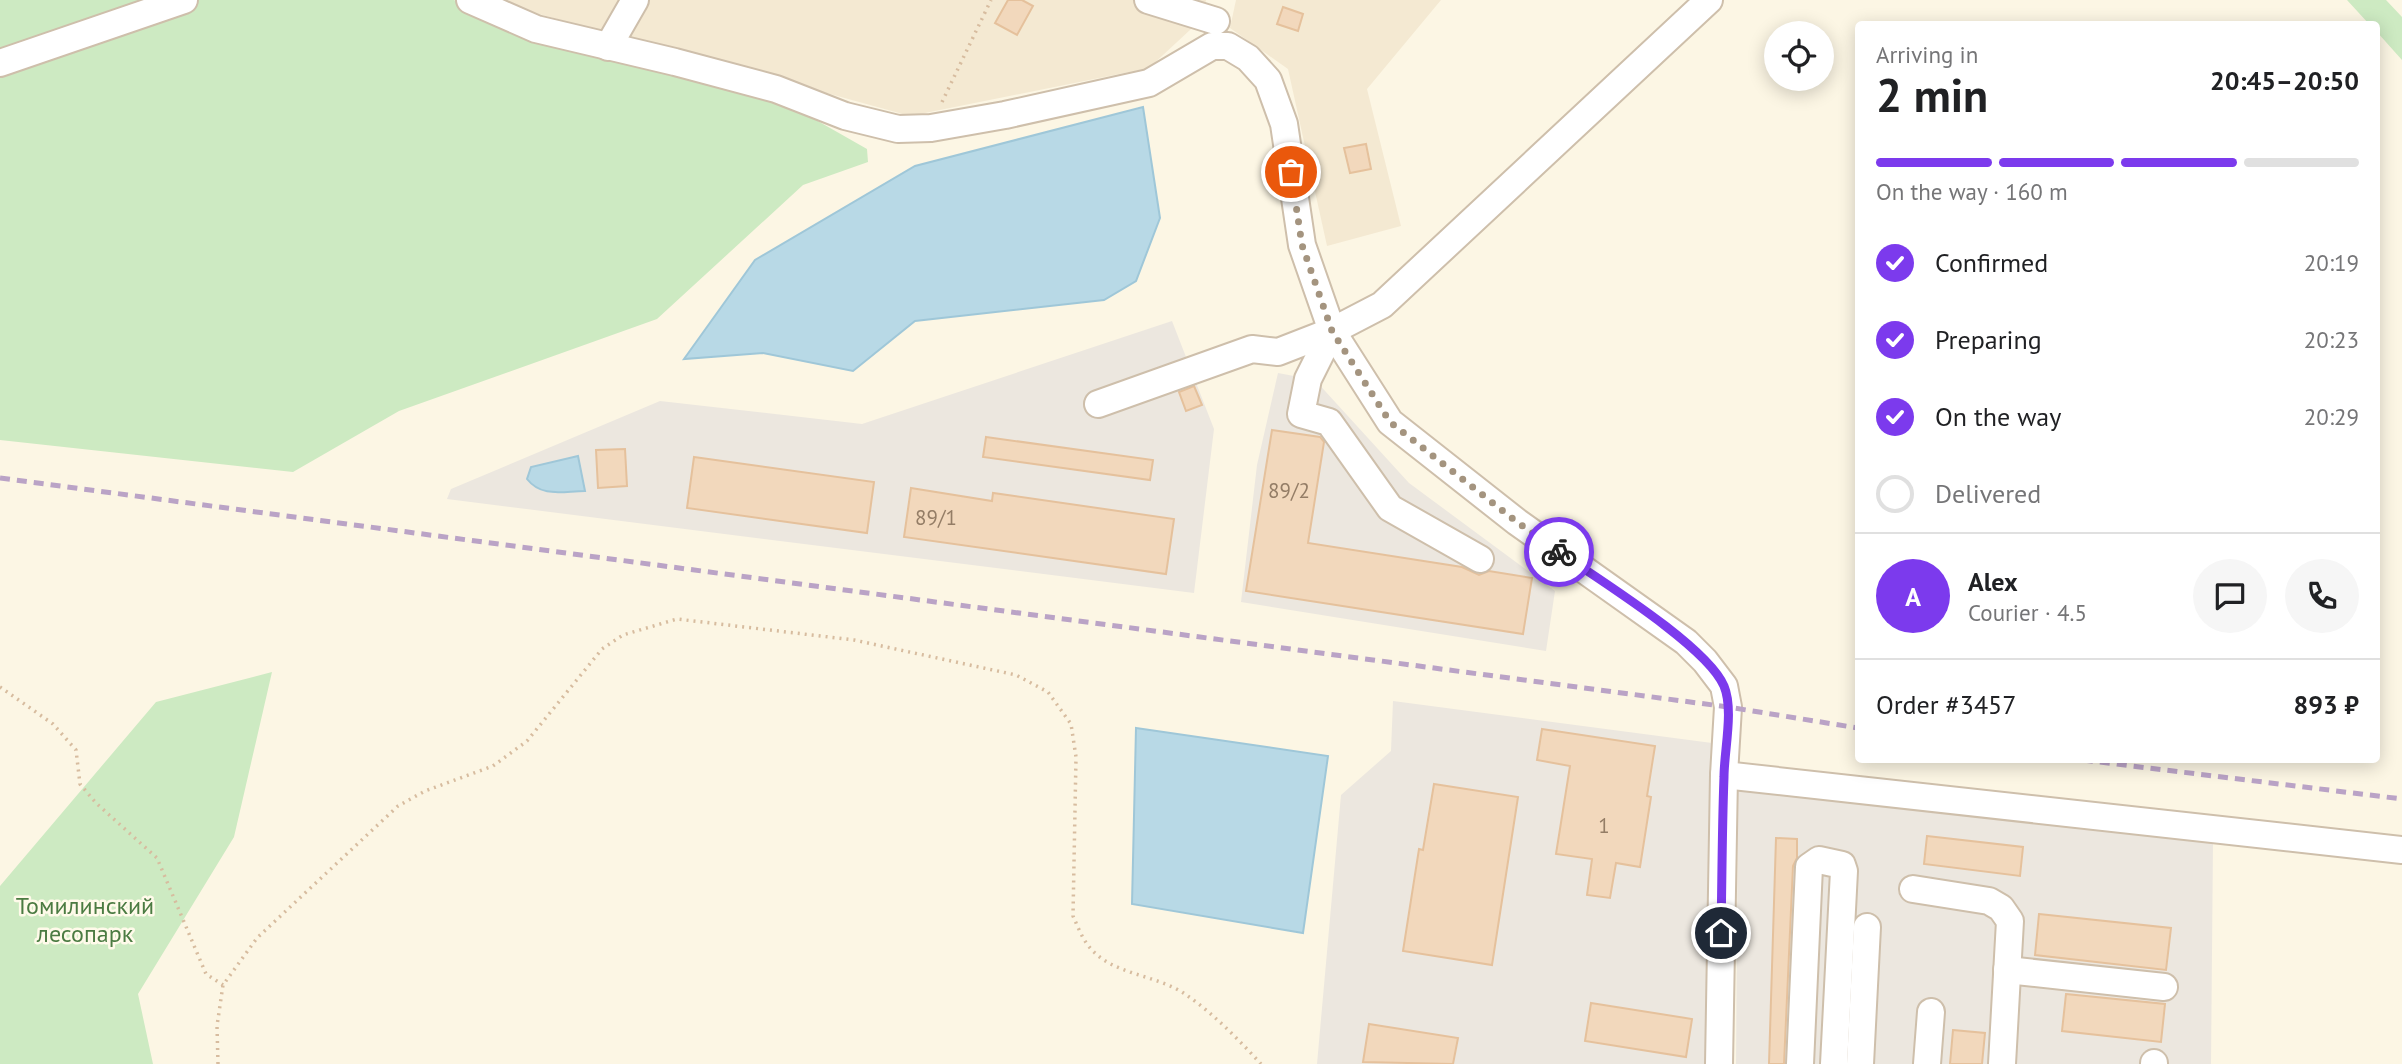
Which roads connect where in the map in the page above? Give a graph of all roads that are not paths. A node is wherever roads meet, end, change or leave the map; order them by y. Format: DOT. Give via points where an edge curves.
graph roads {
  1 [pos="184,0"];
  2 [pos="470,0"];
  3 [pos="635,0"];
  4 [pos="1148,0"];
  5 [pos="1709,0"];
  6 [pos="1215,22"];
  7 [pos="608,47"];
  8 [pos="0,63"];
  9 [pos="1332,331"];
  10 [pos="1098,404"];
  11 [pos="1480,559"];
  12 [pos="1724,775"];
  13 [pos="2402,850"];
  14 [pos="1913,889"];
  15 [pos="1867,927"];
  16 [pos="2007,970"];
  17 [pos="2164,987"];
  18 [pos="1931,1012"];
  19 [pos="1719,1064"];
  20 [pos="1800,1064"];
  21 [pos="1834,1064"];
  22 [pos="1860,1064"];
  23 [pos="1927,1064"];
  24 [pos="2002,1064"];
  1 -- 8 [label="street"];
  2 -- 7 [label="street" via="536,29"];
  3 -- 7 [label="street"];
  4 -- 6 [label="street"];
  5 -- 9 [label="street" via="1382,305"];
  6 -- 7 [label="street" via="1149,83 931,128 898,128 845,116 776,89"];
  6 -- 9 [label="street" via="1228,46 1248,58 1268,80 1284,124 1302,245"];
  9 -- 10 [label="street" via="1278,352 1252,349"];
  9 -- 11 [label="street" via="1308,379 1301,414 1329,422 1390,508"];
  9 -- 12 [label="street" via="1390,422 1517,522 1686,642 1705,661 1724,686 1728,707"];
  12 -- 13 [label="street"];
  12 -- 19 [label="street"];
  14 -- 16 [label="street" via="1989,901 2001,908 2010,921"];
  15 -- 22 [label="street"];
  16 -- 17 [label="street"];
  16 -- 24 [label="street"];
  18 -- 23 [label="street"];
  20 -- 21 [label="street" via="1809,867 1819,860 1842,865 1844,871"];
}
